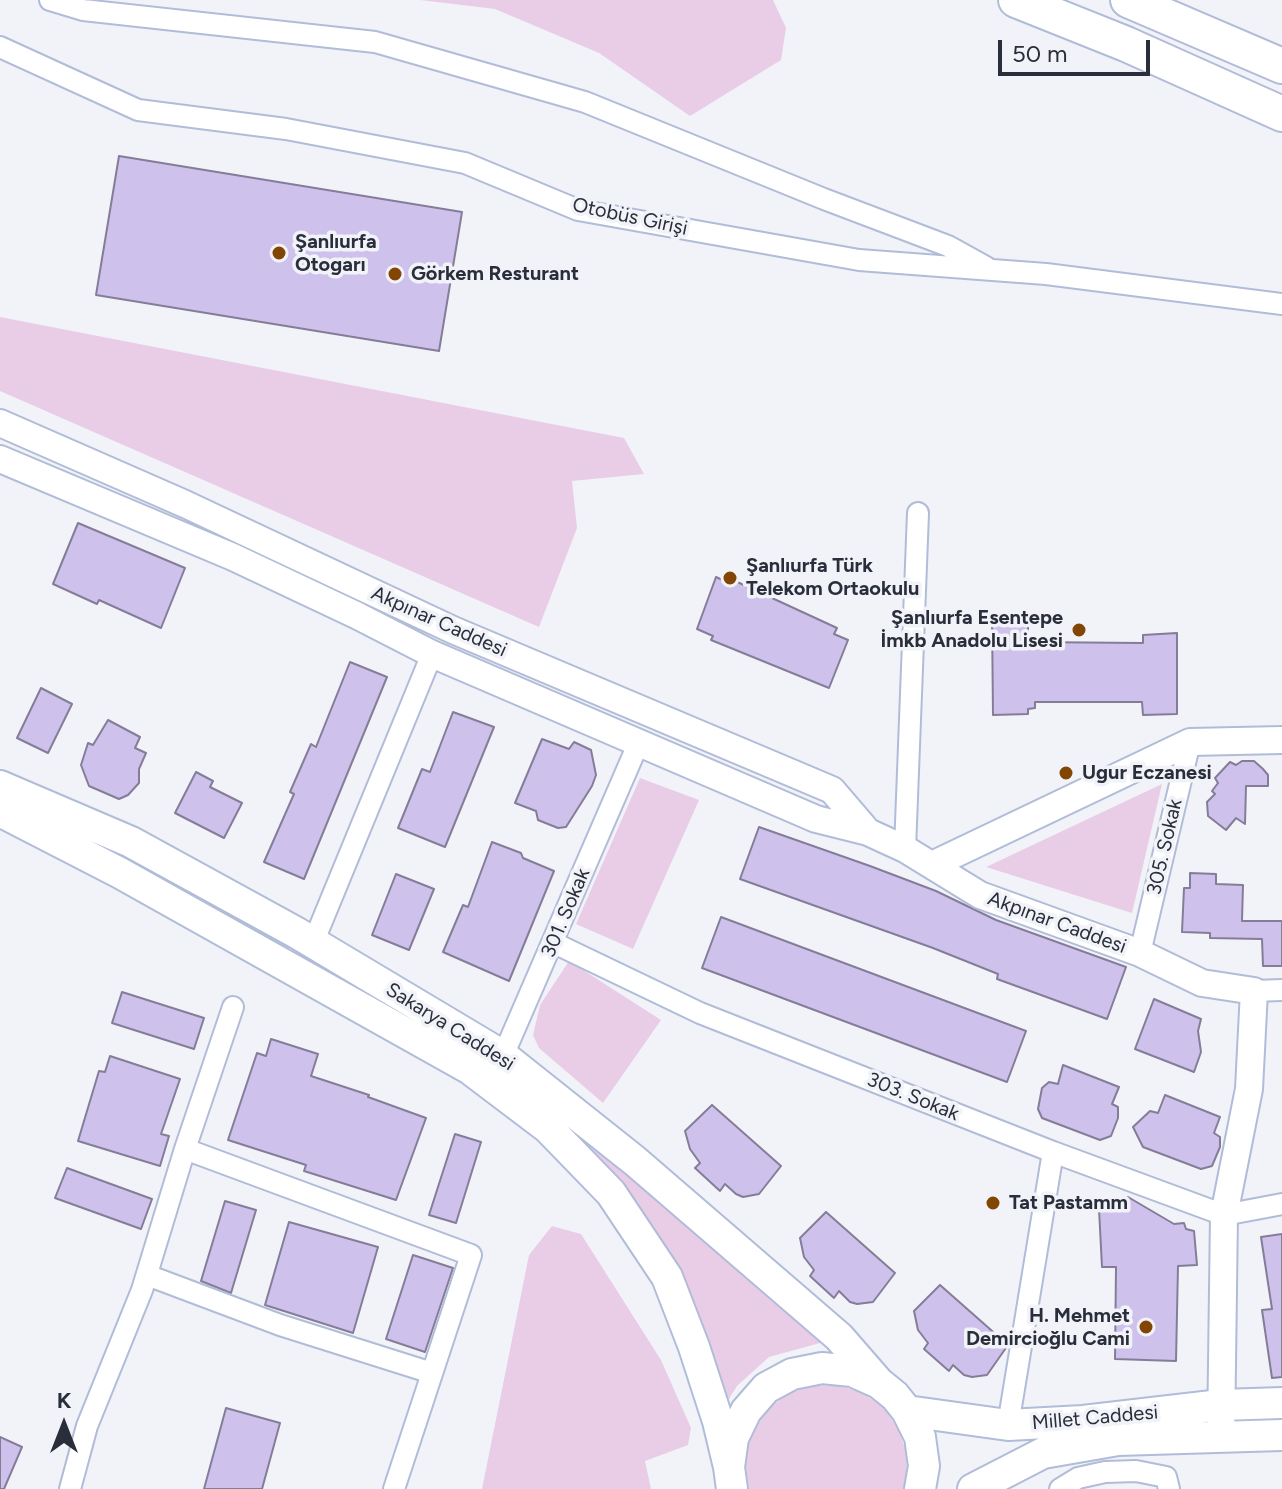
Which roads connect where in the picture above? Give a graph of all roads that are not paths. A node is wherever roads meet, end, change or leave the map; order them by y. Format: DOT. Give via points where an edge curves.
graph roads {
  1 [pos="50,0"];
  2 [pos="1016,0"];
  3 [pos="1128,0"];
  4 [pos="0,47"];
  5 [pos="1282,66"];
  6 [pos="1282,114"];
  7 [pos="993,271"];
  8 [pos="1282,304"];
  9 [pos="0,423"];
  10 [pos="0,459"];
  11 [pos="918,513"];
  12 [pos="432,654"];
  13 [pos="1282,740"];
  14 [pos="639,742"];
  15 [pos="1190,742"];
  16 [pos="0,786"];
  17 [pos="0,811"];
  18 [pos="868,832"];
  19 [pos="905,849"];
  20 [pos="932,865"];
  21 [pos="313,943"];
  22 [pos="554,943"];
  23 [pos="1140,953"];
  24 [pos="1282,990"];
  25 [pos="1254,991"];
  26 [pos="233,1007"];
  27 [pos="503,1056"];
  28 [pos="491,1084"];
  29 [pos="185,1149"];
  30 [pos="1053,1152"];
  31 [pos="1282,1204"];
  32 [pos="1224,1215"];
  33 [pos="147,1275"];
  34 [pos="432,1373"];
  35 [pos="879,1383"];
  36 [pos="1282,1403"];
  37 [pos="1221,1405"];
  38 [pos="907,1411"];
  39 [pos="1008,1425"];
  40 [pos="1282,1435"];
  41 [pos="1221,1437"];
  42 [pos="731,1478"];
  43 [pos="70,1489"];
  44 [pos="394,1489"];
  45 [pos="920,1489"];
  46 [pos="973,1489"];
  47 [pos="1060,1489"];
  48 [pos="1169,1489"];
  1 -- 7 [label="street" via="83,10 375,42 570,97 948,246"];
  2 -- 6 [label="highway"];
  3 -- 5 [label="highway"];
  4 -- 7 [label="street, Otobüs Girişi" via="138,110 286,129 465,163 578,210 859,260"];
  7 -- 8 [label="street, Otobüs Girişi"];
  9 -- 18 [label="street, Akpınar Caddesi" via="453,630 832,790"];
  10 -- 12 [label="street, Akpınar Caddesi" via="233,557"];
  11 -- 19 [label="street"];
  12 -- 14 [label="street, Akpınar Caddesi"];
  12 -- 21 [label="street"];
  13 -- 15 [label="street"];
  14 -- 18 [label="street, Akpınar Caddesi" via="816,819"];
  14 -- 22 [label="street, 301. Sokak"];
  15 -- 20 [label="street"];
  15 -- 23 [label="street, 305. Sokak"];
  16 -- 21 [label="main road, Sakarya Caddesi" via="131,842"];
  17 -- 28 [label="main road, Sakarya Caddesi" via="120,873"];
  18 -- 19 [label="street, Akpınar Caddesi"];
  19 -- 20 [label="street, Akpınar Caddesi"];
  20 -- 23 [label="street, Akpınar Caddesi" via="980,895"];
  21 -- 27 [label="main road, Sakarya Caddesi"];
  22 -- 27 [label="street, 301. Sokak"];
  22 -- 30 [label="street, 303. Sokak" via="700,1013"];
  23 -- 25 [label="street, Akpınar Caddesi" via="1202,983"];
  24 -- 25 [label="street"];
  25 -- 32 [label="street" via="1249,1089"];
  26 -- 29 [label="street"];
  27 -- 28 [label="street, 301. Sokak"];
  27 -- 35 [label="main road, Sakarya Caddesi" via="635,1161 839,1337"];
  28 -- 42 [label="main road, Sakarya Caddesi" via="548,1128 611,1193 667,1277 718,1421"];
  29 -- 33 [label="street"];
  29 -- 34 [label="street" via="471,1255"];
  30 -- 32 [label="street, 303. Sokak"];
  30 -- 39 [label="street"];
  31 -- 32 [label="street"];
  32 -- 37 [label="street"];
  33 -- 34 [label="street" via="280,1325"];
  33 -- 43 [label="street" via="87,1426"];
  34 -- 44 [label="street"];
  35 -- 38 [label="main road, Sakarya Caddesi"];
  35 -- 42 [label="main road" via="852,1371 822,1368 792,1374 766,1388 746,1411 733,1438"];
  36 -- 37 [label="main road, Millet Caddesi"];
  37 -- 39 [label="main road, Millet Caddesi"];
  37 -- 41 [label="street"];
  38 -- 39 [label="main road, Millet Caddesi"];
  38 -- 45 [label="main road" via="920,1437"];
  40 -- 41 [label="main road, Millet Caddesi"];
  41 -- 46 [label="main road, Millet Caddesi" via="1118,1440 1043,1453"];
  47 -- 48 [label="street" via="1078,1478 1136,1471 1166,1477"];
}
